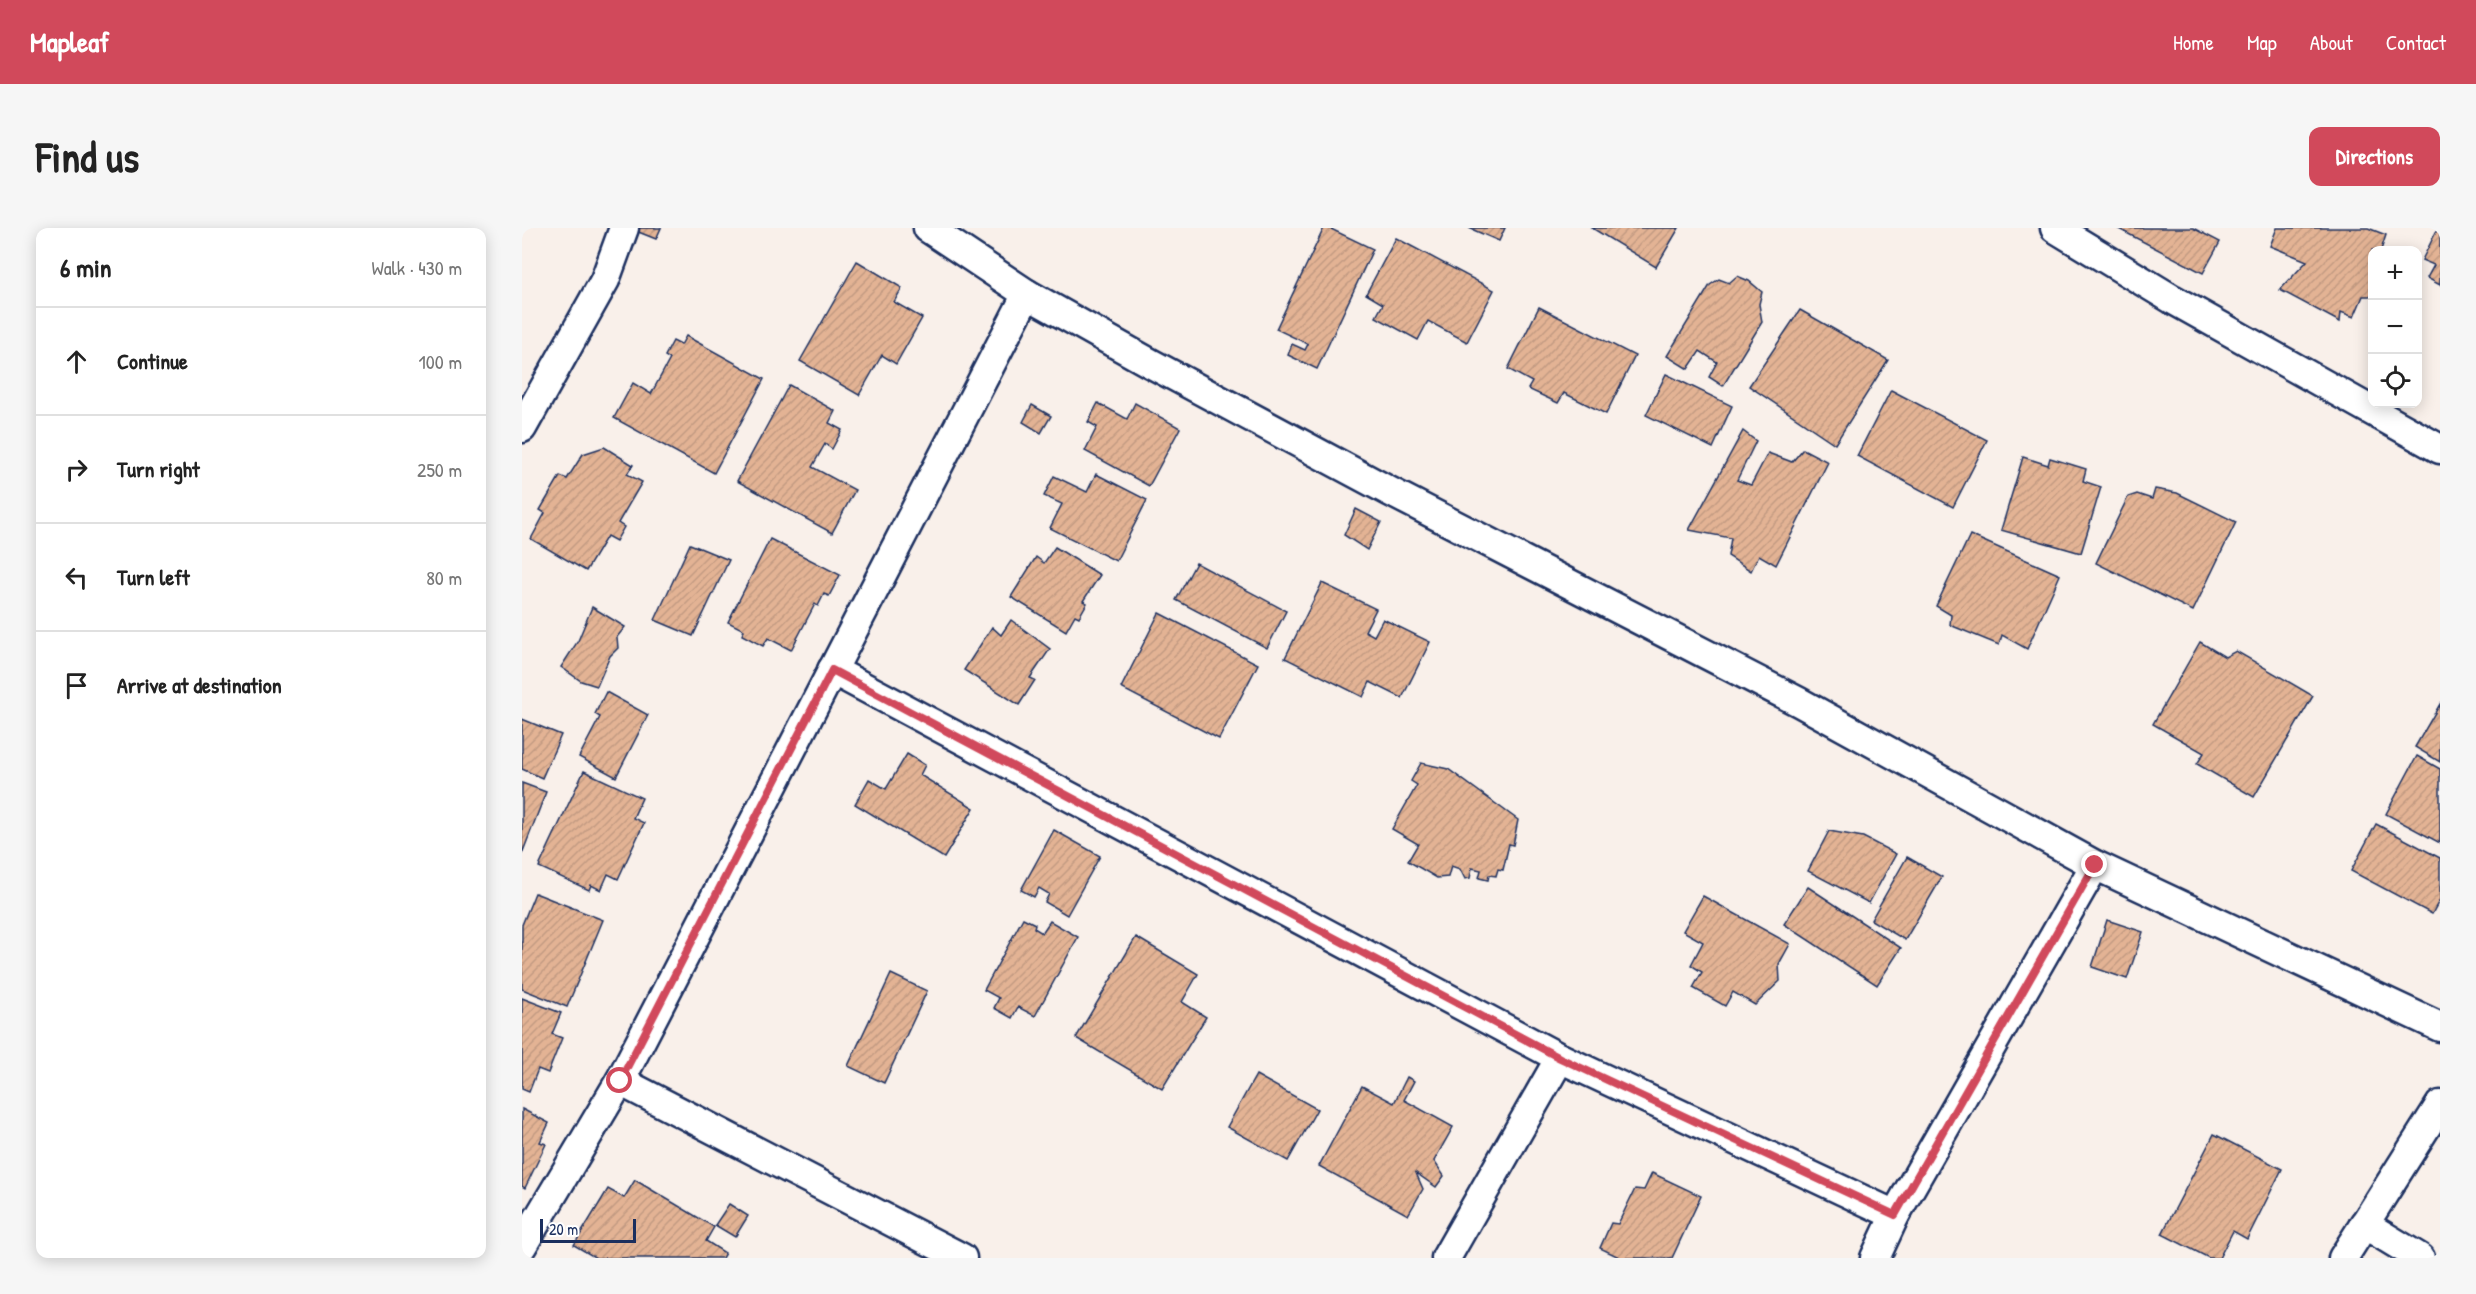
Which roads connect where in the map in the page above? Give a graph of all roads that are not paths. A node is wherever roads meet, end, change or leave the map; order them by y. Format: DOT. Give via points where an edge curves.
graph roads {
  1 [pos="624,228"];
  2 [pos="928,228"];
  3 [pos="2055,228"];
  4 [pos="1027,294"];
  5 [pos="522,428"];
  6 [pos="2440,449"];
  7 [pos="832,670"];
  8 [pos="2095,865"];
  9 [pos="2440,1027"];
  10 [pos="1560,1058"];
  11 [pos="620,1081"];
  12 [pos="2440,1105"];
  13 [pos="1895,1215"];
  14 [pos="2364,1224"];
  15 [pos="522,1246"];
  16 [pos="962,1258"];
  17 [pos="1446,1258"];
  18 [pos="1875,1258"];
  19 [pos="2343,1258"];
  20 [pos="2420,1258"];
  1 -- 5 [label="street" via="605,280"];
  2 -- 4 [label="street"];
  3 -- 6 [label="street"];
  4 -- 7 [label="street"];
  4 -- 8 [label="street" via="1389,491 1799,702"];
  7 -- 10 [label="street"];
  7 -- 11 [label="street"];
  8 -- 9 [label="street"];
  8 -- 13 [label="street"];
  10 -- 13 [label="street"];
  10 -- 17 [label="street"];
  11 -- 15 [label="street"];
  11 -- 16 [label="street"];
  12 -- 14 [label="street"];
  13 -- 18 [label="street"];
  14 -- 19 [label="street"];
  14 -- 20 [label="street"];
}
